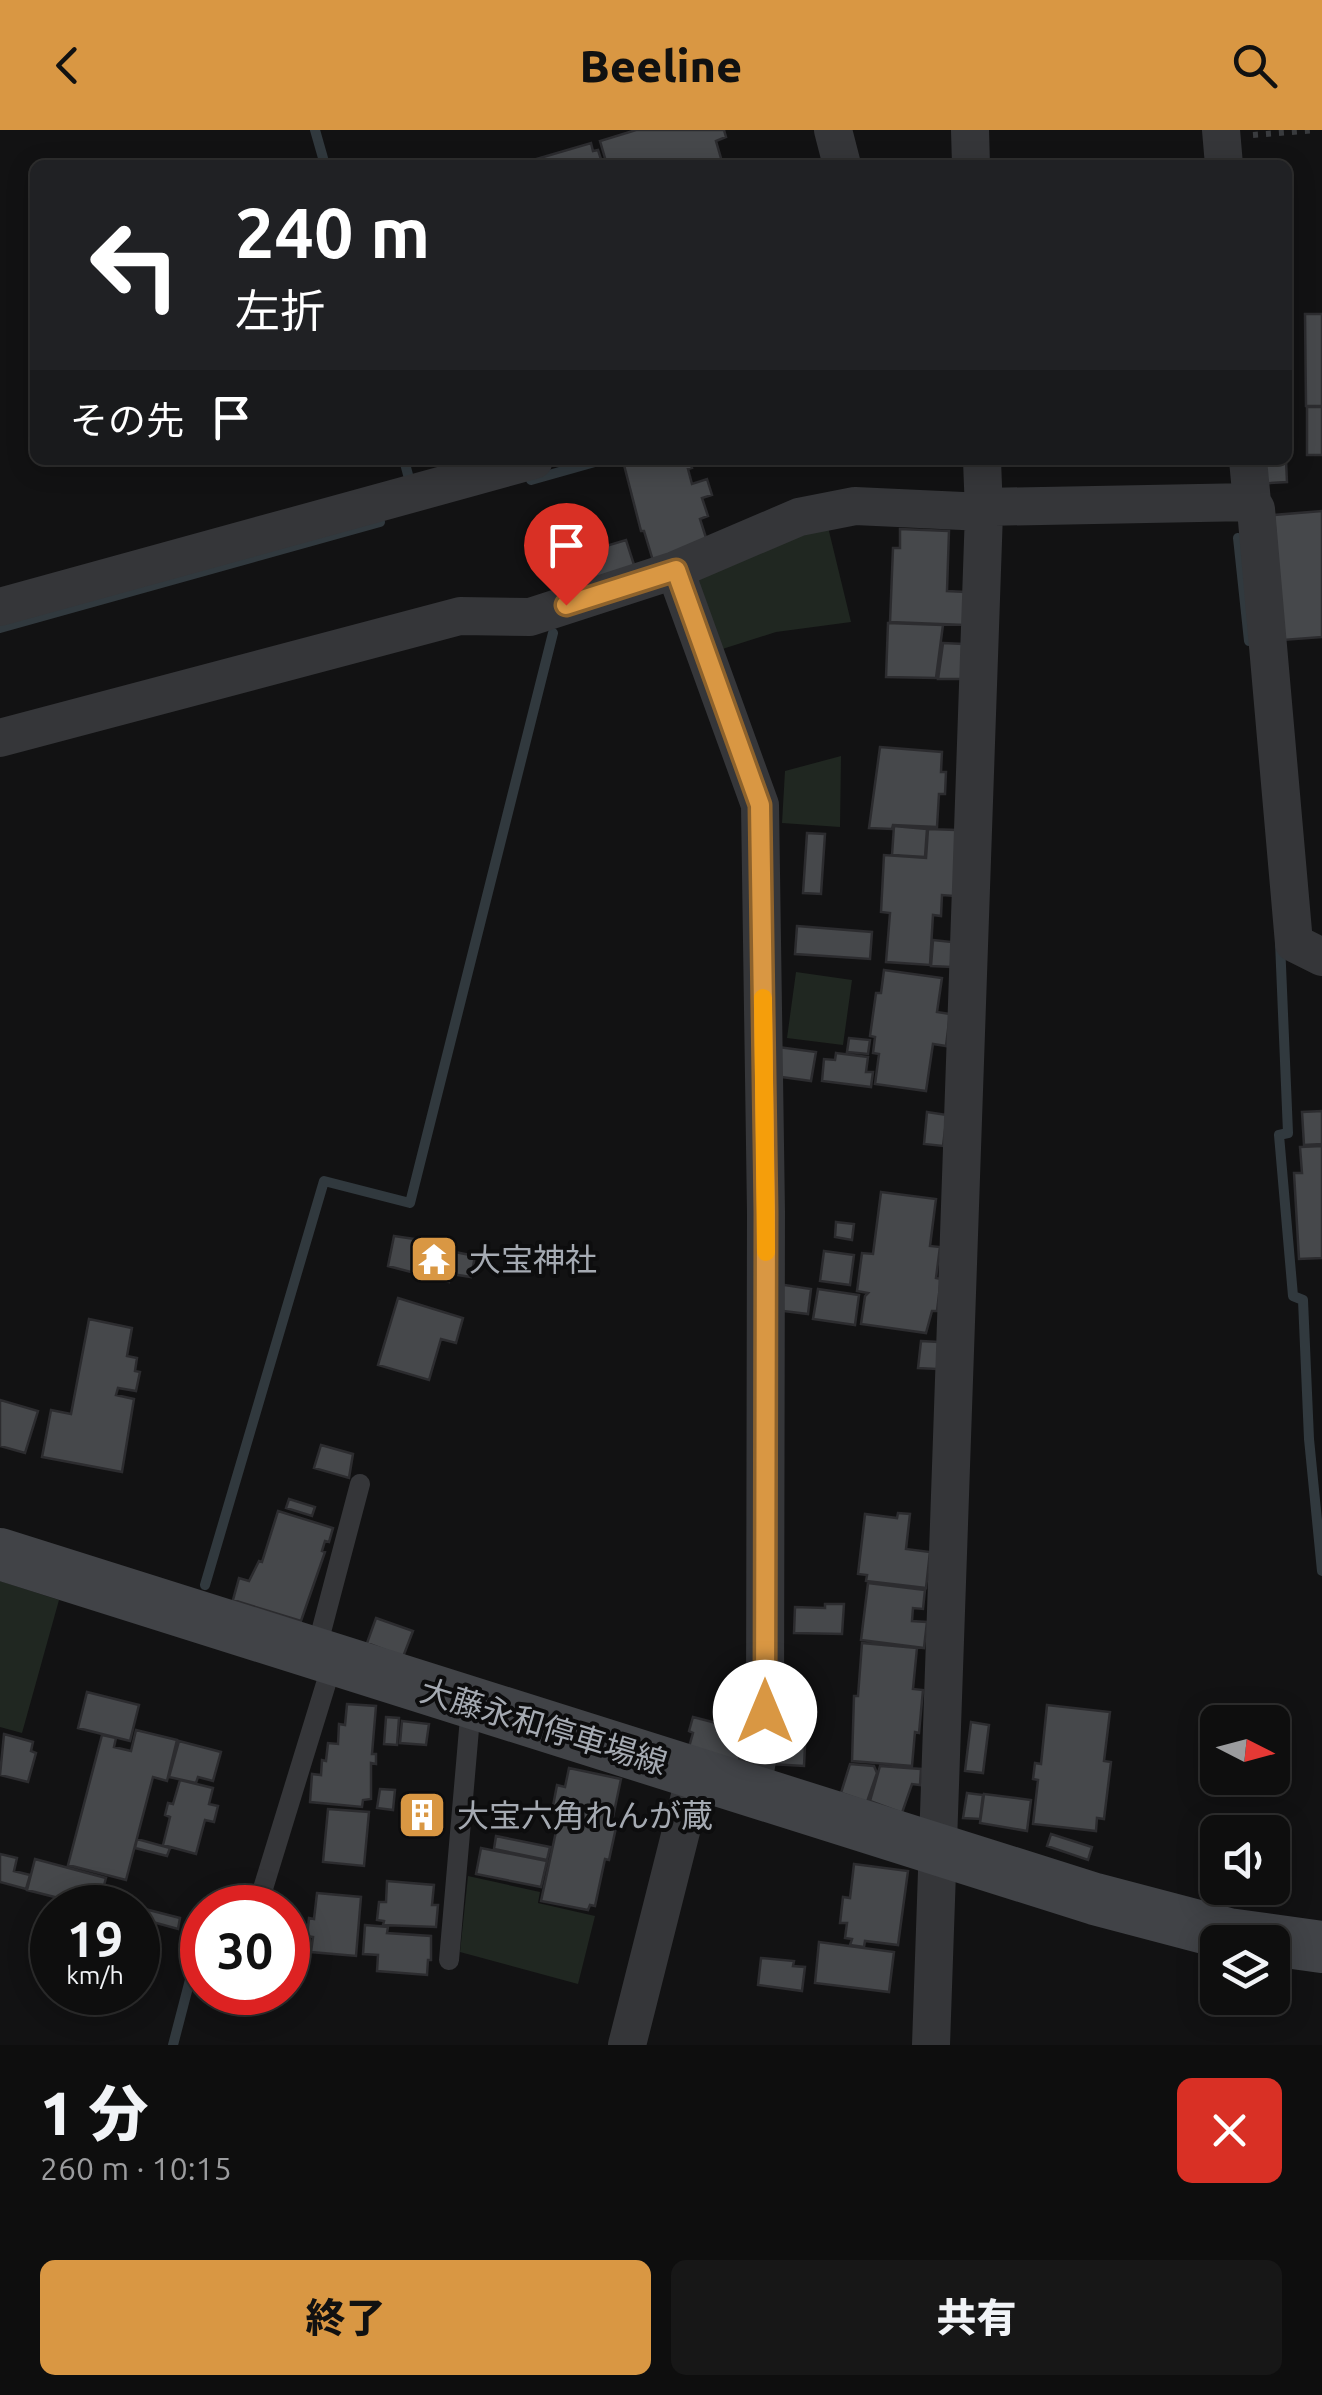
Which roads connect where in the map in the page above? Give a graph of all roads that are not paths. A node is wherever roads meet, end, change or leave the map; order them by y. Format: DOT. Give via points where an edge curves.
graph roads {
  1 [pos="833,130"];
  2 [pos="970,130"];
  3 [pos="841,160"];
  4 [pos="971,160"];
  5 [pos="516,465"];
  6 [pos="982,465"];
  7 [pos="1248,465"];
  8 [pos="1252,502"];
  9 [pos="984,510"];
  10 [pos="676,570"];
  11 [pos="0,607"];
  12 [pos="0,738"];
  13 [pos="1322,956"];
  14 [pos="360,1484"];
  15 [pos="0,1554"];
  16 [pos="324,1657"];
  17 [pos="472,1704"];
  18 [pos="696,1772"];
  19 [pos="752,1790"];
  20 [pos="938,1848"];
  21 [pos="263,1885"];
  22 [pos="1322,1947"];
  23 [pos="449,1960"];
  24 [pos="627,2045"];
  25 [pos="931,2045"];
  1 -- 3 [label="street"];
  2 -- 4 [label="street"];
  5 -- 11 [label="street"];
  6 -- 9 [label="street"];
  7 -- 8 [label="street"];
  8 -- 9 [label="street"];
  8 -- 13 [label="street" via="1294,943"];
  9 -- 10 [label="street" via="856,506 799,517"];
  9 -- 20 [label="street"];
  10 -- 12 [label="street" via="530,616 460,616"];
  10 -- 19 [label="street" via="760,805 765,1712"];
  14 -- 16 [label="lane"];
  15 -- 16 [label="main road, 大藤永和停車場線"];
  16 -- 17 [label="main road, 大藤永和停車場線"];
  16 -- 21 [label="lane"];
  17 -- 18 [label="main road, 大藤永和停車場線"];
  17 -- 23 [label="lane"];
  18 -- 19 [label="main road, 大藤永和停車場線"];
  18 -- 24 [label="street"];
  19 -- 20 [label="main road, 大藤永和停車場線"];
  20 -- 22 [label="main road, 大藤永和停車場線" via="1228,1934"];
  20 -- 25 [label="street"];
}
